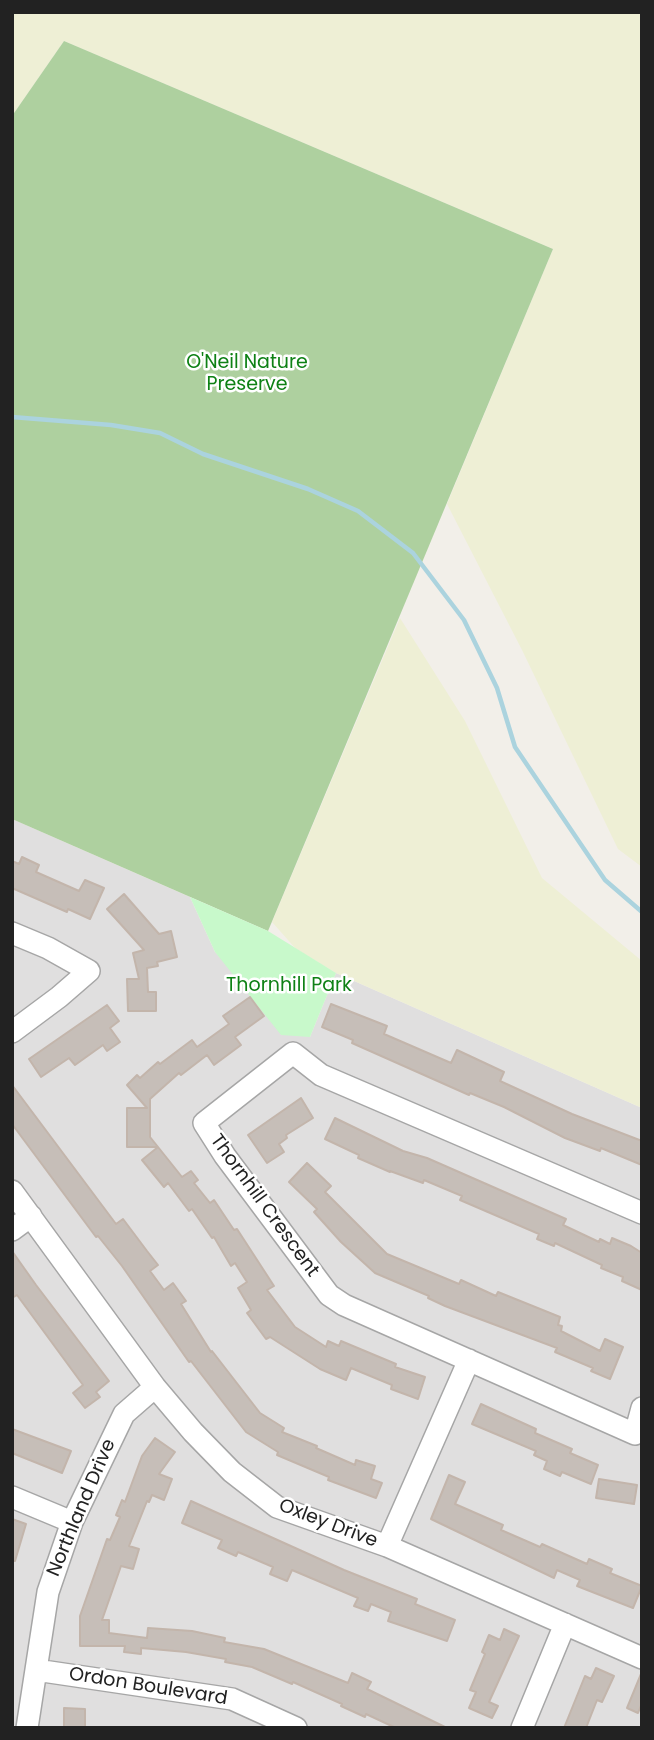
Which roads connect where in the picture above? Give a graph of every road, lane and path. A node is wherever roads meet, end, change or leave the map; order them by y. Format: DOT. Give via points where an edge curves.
graph roads {
  1 [pos="12,933"];
  2 [pos="12,1032"];
  3 [pos="12,1191"];
  4 [pos="642,1213"];
  5 [pos="31,1216"];
  6 [pos="12,1230"];
  7 [pos="469,1360"];
  8 [pos="155,1387"];
  9 [pos="642,1408"];
  10 [pos="12,1497"];
  11 [pos="72,1522"];
  12 [pos="387,1546"];
  13 [pos="565,1624"];
  14 [pos="642,1658"];
  15 [pos="36,1670"];
  16 [pos="27,1728"];
  17 [pos="296,1728"];
  18 [pos="523,1728"];
  1 -- 2 [label="street" via="89,971"];
  3 -- 5 [label="street, Oxley Drive"];
  4 -- 7 [label="street, Thornhill Crescent" via="321,1075 293,1053 204,1123 329,1295"];
  5 -- 6 [label="street"];
  5 -- 8 [label="street, Oxley Drive"];
  7 -- 9 [label="street, Thornhill Crescent" via="635,1434"];
  7 -- 12 [label="street"];
  8 -- 11 [label="street, Northland Drive" via="124,1414"];
  8 -- 12 [label="street, Oxley Drive" via="232,1472 277,1507"];
  10 -- 11 [label="street"];
  11 -- 15 [label="street, Northland Drive" via="48,1592"];
  12 -- 13 [label="street, Oxley Drive"];
  13 -- 14 [label="street, Oxley Drive"];
  13 -- 18 [label="street"];
  15 -- 16 [label="street, Northland Drive"];
  15 -- 17 [label="street, Ordon Boulevard" via="232,1699"];
}
